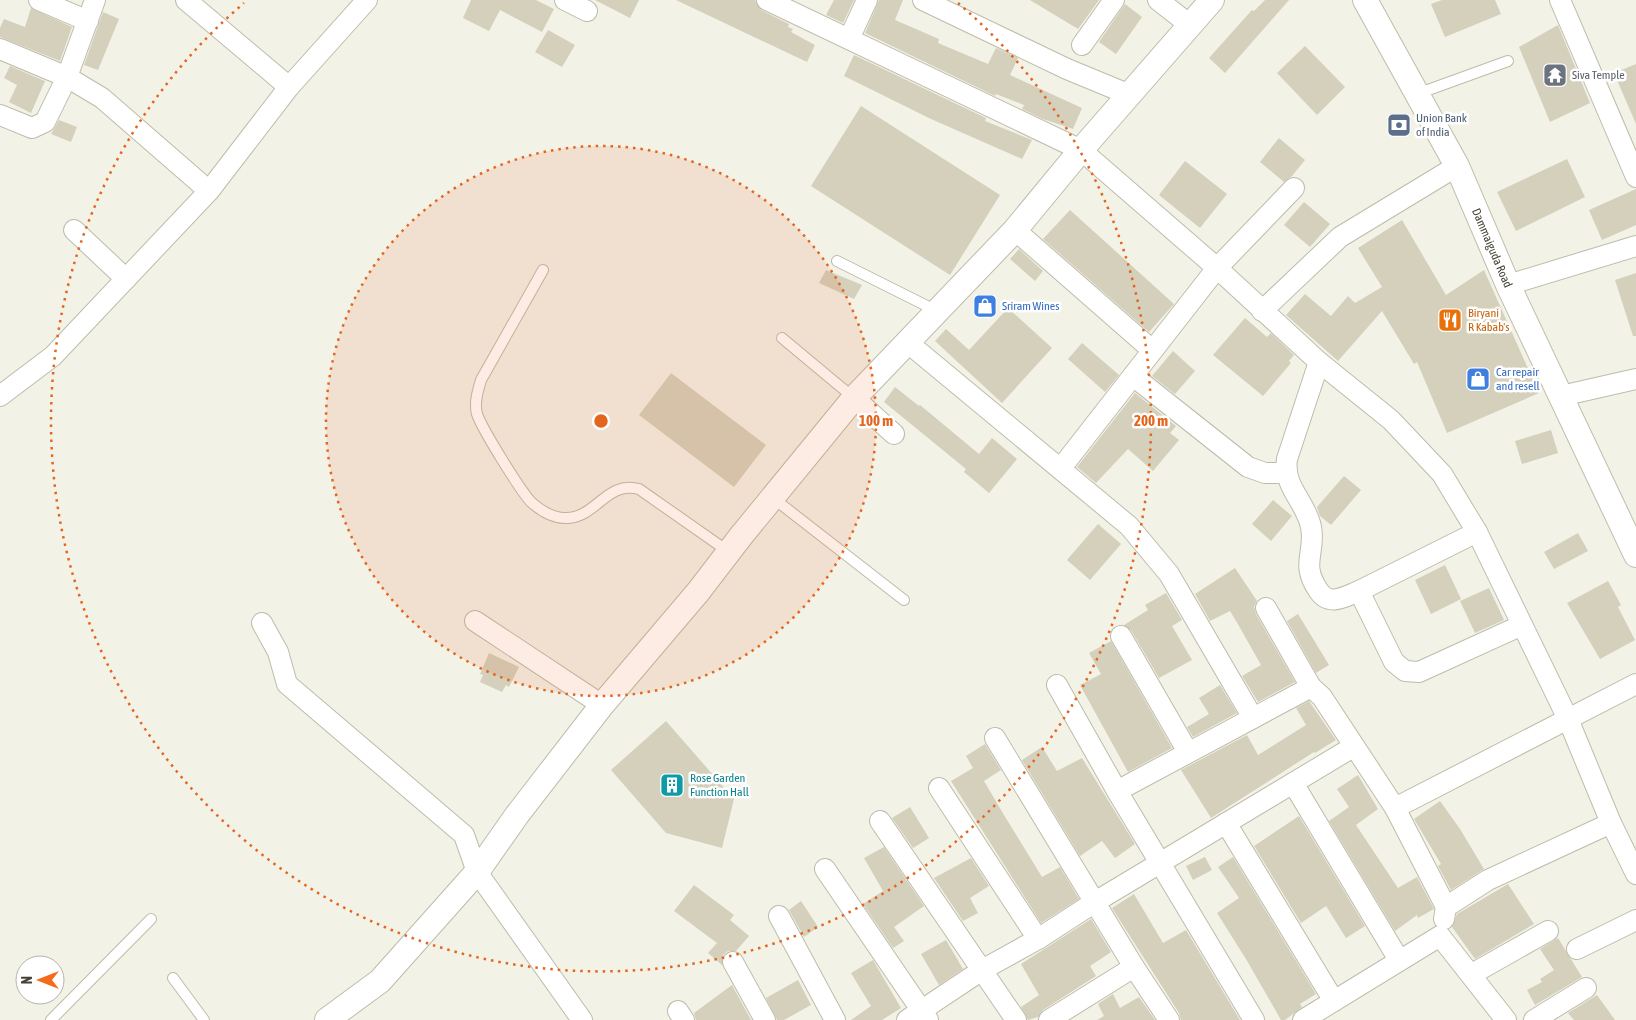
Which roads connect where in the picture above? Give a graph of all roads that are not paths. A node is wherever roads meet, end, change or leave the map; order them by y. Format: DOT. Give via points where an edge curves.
graph roads {
  1 [pos="40,0"];
  2 [pos="95,0"];
  3 [pos="186,0"];
  4 [pos="367,0"];
  5 [pos="565,0"];
  6 [pos="768,0"];
  7 [pos="867,0"];
  8 [pos="923,0"];
  9 [pos="1114,0"];
  10 [pos="1158,0"];
  11 [pos="1212,0"];
  12 [pos="1365,0"];
  13 [pos="1560,0"];
  14 [pos="587,11"];
  15 [pos="88,21"];
  16 [pos="1190,25"];
  17 [pos="848,39"];
  18 [pos="1082,45"];
  19 [pos="0,49"];
  20 [pos="1508,61"];
  21 [pos="68,77"];
  22 [pos="289,87"];
  23 [pos="1417,94"];
  24 [pos="1130,95"];
  25 [pos="0,114"];
  26 [pos="1080,150"];
  27 [pos="1457,166"];
  28 [pos="1636,178"];
  29 [pos="1294,188"];
  30 [pos="209,191"];
  31 [pos="74,230"];
  32 [pos="1015,230"];
  33 [pos="1636,246"];
  34 [pos="837,261"];
  35 [pos="1218,268"];
  36 [pos="543,270"];
  37 [pos="126,279"];
  38 [pos="1508,285"];
  39 [pos="937,311"];
  40 [pos="1262,311"];
  41 [pos="782,338"];
  42 [pos="907,342"];
  43 [pos="1152,350"];
  44 [pos="1319,362"];
  45 [pos="1134,376"];
  46 [pos="1636,379"];
  47 [pos="0,396"];
  48 [pos="1562,396"];
  49 [pos="854,398"];
  50 [pos="894,434"];
  51 [pos="1061,468"];
  52 [pos="1285,473"];
  53 [pos="773,497"];
  54 [pos="1477,532"];
  55 [pos="729,552"];
  56 [pos="1636,555"];
  57 [pos="1359,591"];
  58 [pos="904,600"];
  59 [pos="1266,608"];
  60 [pos="475,621"];
  61 [pos="262,623"];
  62 [pos="1522,625"];
  63 [pos="1121,636"];
  64 [pos="1636,684"];
  65 [pos="1057,685"];
  66 [pos="1311,687"];
  67 [pos="602,705"];
  68 [pos="1253,718"];
  69 [pos="1568,719"];
  70 [pos="995,738"];
  71 [pos="1353,747"];
  72 [pos="1188,752"];
  73 [pos="1293,783"];
  74 [pos="939,788"];
  75 [pos="1117,791"];
  76 [pos="1395,808"];
  77 [pos="880,821"];
  78 [pos="1226,823"];
  79 [pos="1611,823"];
  80 [pos="1160,863"];
  81 [pos="825,869"];
  82 [pos="477,872"];
  83 [pos="1636,874"];
  84 [pos="1095,902"];
  85 [pos="1446,907"];
  86 [pos="778,916"];
  87 [pos="151,919"];
  88 [pos="1636,920"];
  89 [pos="1548,932"];
  90 [pos="1440,936"];
  91 [pos="1038,939"];
  92 [pos="1577,949"];
  93 [pos="1399,960"];
  94 [pos="734,962"];
  95 [pos="1134,966"];
  96 [pos="982,970"];
  97 [pos="1472,974"];
  98 [pos="173,978"];
  99 [pos="1586,988"];
  100 [pos="1334,1001"];
  101 [pos="919,1017"];
  102 [pos="51,1020"];
  103 [pos="204,1020"];
  104 [pos="327,1020"];
  105 [pos="582,1020"];
  106 [pos="765,1020"];
  107 [pos="835,1020"];
  108 [pos="1016,1020"];
  109 [pos="1049,1020"];
  110 [pos="1169,1020"];
  111 [pos="1254,1020"];
  112 [pos="1303,1020"];
  113 [pos="1506,1020"];
  114 [pos="1534,1020"];
  1 -- 15 [label="street"];
  2 -- 15 [label="street"];
  3 -- 22 [label="street"];
  4 -- 22 [label="street"];
  5 -- 14 [label="street"];
  6 -- 17 [label="street"];
  7 -- 17 [label="street"];
  8 -- 24 [label="street" via="1067,69"];
  9 -- 18 [label="street"];
  10 -- 16 [label="street"];
  11 -- 16 [label="street"];
  12 -- 23 [label="street, Dammaiguda Road"];
  13 -- 28 [label="street"];
  15 -- 21 [label="street"];
  16 -- 24 [label="street"];
  17 -- 26 [label="street"];
  19 -- 21 [label="street"];
  20 -- 23 [label="lane"];
  21 -- 25 [label="street" via="40,126 32,128"];
  21 -- 30 [label="street" via="102,98"];
  22 -- 30 [label="street"];
  23 -- 27 [label="street, Dammaiguda Road"];
  24 -- 26 [label="street"];
  26 -- 32 [label="street"];
  26 -- 35 [label="street"];
  27 -- 38 [label="street, Dammaiguda Road"];
  27 -- 40 [label="street" via="1340,237"];
  29 -- 35 [label="street"];
  30 -- 37 [label="street"];
  31 -- 37 [label="street"];
  32 -- 39 [label="street"];
  32 -- 43 [label="street"];
  33 -- 38 [label="street"];
  34 -- 39 [label="lane"];
  35 -- 40 [label="street"];
  35 -- 43 [label="street"];
  36 -- 55 [label="lane" via="481,380 476,412 530,501 544,513 564,518 581,515 617,489 639,489"];
  37 -- 47 [label="street" via="52,356"];
  38 -- 48 [label="street, Dammaiguda Road"];
  39 -- 42 [label="street"];
  40 -- 44 [label="street"];
  41 -- 49 [label="lane"];
  42 -- 49 [label="street"];
  42 -- 51 [label="street"];
  43 -- 45 [label="street"];
  44 -- 52 [label="street"];
  44 -- 54 [label="street" via="1391,420 1442,474"];
  45 -- 51 [label="street"];
  45 -- 52 [label="street" via="1248,467 1265,474"];
  46 -- 48 [label="street"];
  48 -- 56 [label="street, Dammaiguda Road"];
  49 -- 50 [label="street"];
  49 -- 53 [label="street"];
  51 -- 68 [label="street" via="1129,526 1169,574"];
  52 -- 57 [label="street" via="1311,528 1308,569 1311,580 1322,596 1330,600"];
  53 -- 55 [label="street"];
  53 -- 58 [label="lane"];
  54 -- 57 [label="street"];
  54 -- 62 [label="street"];
  55 -- 67 [label="street"];
  57 -- 62 [label="street" via="1394,662 1405,671 1419,672"];
  59 -- 66 [label="street"];
  60 -- 67 [label="street"];
  61 -- 82 [label="street" via="278,652 287,684 464,835"];
  62 -- 69 [label="street"];
  63 -- 72 [label="street"];
  64 -- 69 [label="street"];
  65 -- 75 [label="street"];
  66 -- 68 [label="street"];
  66 -- 71 [label="street" via="1322,697"];
  67 -- 82 [label="street"];
  68 -- 72 [label="street"];
  69 -- 76 [label="street"];
  69 -- 79 [label="street"];
  70 -- 84 [label="street"];
  71 -- 73 [label="street"];
  71 -- 76 [label="street"];
  72 -- 75 [label="street"];
  73 -- 78 [label="street"];
  73 -- 93 [label="street"];
  74 -- 91 [label="street"];
  75 -- 80 [label="street"];
  76 -- 85 [label="street"];
  77 -- 96 [label="street"];
  78 -- 80 [label="street"];
  78 -- 100 [label="street"];
  79 -- 83 [label="street"];
  79 -- 85 [label="street" via="1488,880"];
  80 -- 84 [label="street"];
  80 -- 111 [label="street"];
  81 -- 101 [label="street"];
  82 -- 104 [label="street" via="380,980"];
  82 -- 105 [label="street"];
  84 -- 91 [label="street"];
  84 -- 95 [label="street"];
  85 -- 90 [label="street"];
  86 -- 107 [label="street"];
  87 -- 102 [label="lane"];
  88 -- 92 [label="street"];
  89 -- 97 [label="street"];
  90 -- 93 [label="street"];
  90 -- 97 [label="street"];
  91 -- 96 [label="street"];
  93 -- 100 [label="street"];
  94 -- 106 [label="street"];
  95 -- 109 [label="street"];
  95 -- 110 [label="street"];
  96 -- 101 [label="street"];
  96 -- 108 [label="street"];
  97 -- 113 [label="street"];
  98 -- 103 [label="lane"];
  99 -- 114 [label="street"];
  100 -- 112 [label="street"];
}
